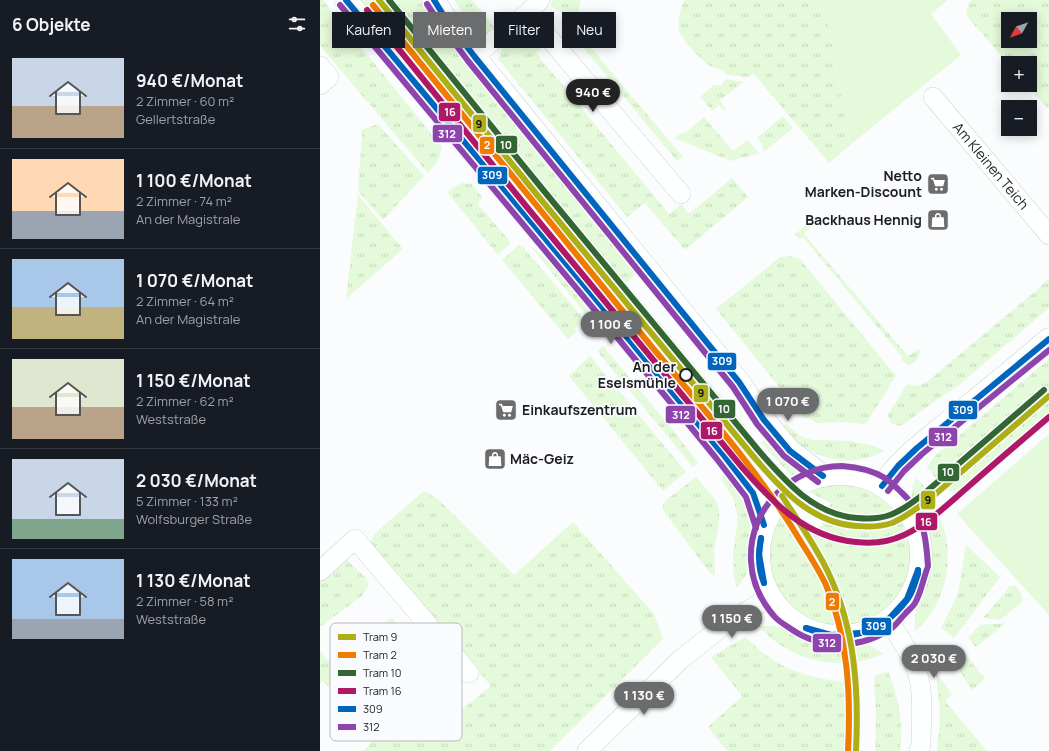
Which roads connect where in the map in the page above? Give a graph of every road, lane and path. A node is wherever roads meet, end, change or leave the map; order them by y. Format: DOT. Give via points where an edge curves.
graph roads {
  1 [pos="346,0"];
  2 [pos="434,0"];
  3 [pos="534,6"];
  4 [pos="474,56"];
  5 [pos="320,66"];
  6 [pos="320,85"];
  7 [pos="933,97"];
  8 [pos="681,194"];
  9 [pos="1049,235"];
  10 [pos="1049,339"];
  11 [pos="823,476"];
  12 [pos="882,486"];
  13 [pos="764,525"];
  14 [pos="320,571"];
  15 [pos="770,597"];
  16 [pos="888,621"];
  17 [pos="426,623"];
  18 [pos="462,665"];
  19 [pos="469,673"];
  20 [pos="587,751"];
  21 [pos="919,751"];
  1 -- 13 [label="main road" via="722,453 753,493"];
  2 -- 4 [label="main road"];
  3 -- 4 [label="street"];
  3 -- 8 [label="street"];
  4 -- 11 [label="main road" via="739,382 764,420 790,451"];
  5 -- 6 [label="street" via="329,77"];
  7 -- 9 [label="street, Am Kleinen Teich"];
  10 -- 12 [label="main road" via="910,454"];
  11 -- 12 [label="main road" via="849,475"];
  11 -- 13 [label="main road" via="804,482 787,493"];
  12 -- 16 [label="main road" via="909,514 918,534 921,555 918,577 910,596"];
  13 -- 15 [label="main road" via="759,546 760,567"];
  14 -- 17 [label="street" via="355,540"];
  15 -- 16 [label="main road" via="790,620 808,630 828,636 862,633"];
  15 -- 20 [label="street" via="723,626 680,660"];
  16 -- 21 [label="street" via="908,652 918,676 921,701"];
  18 -- 19 [label="street"];
}
